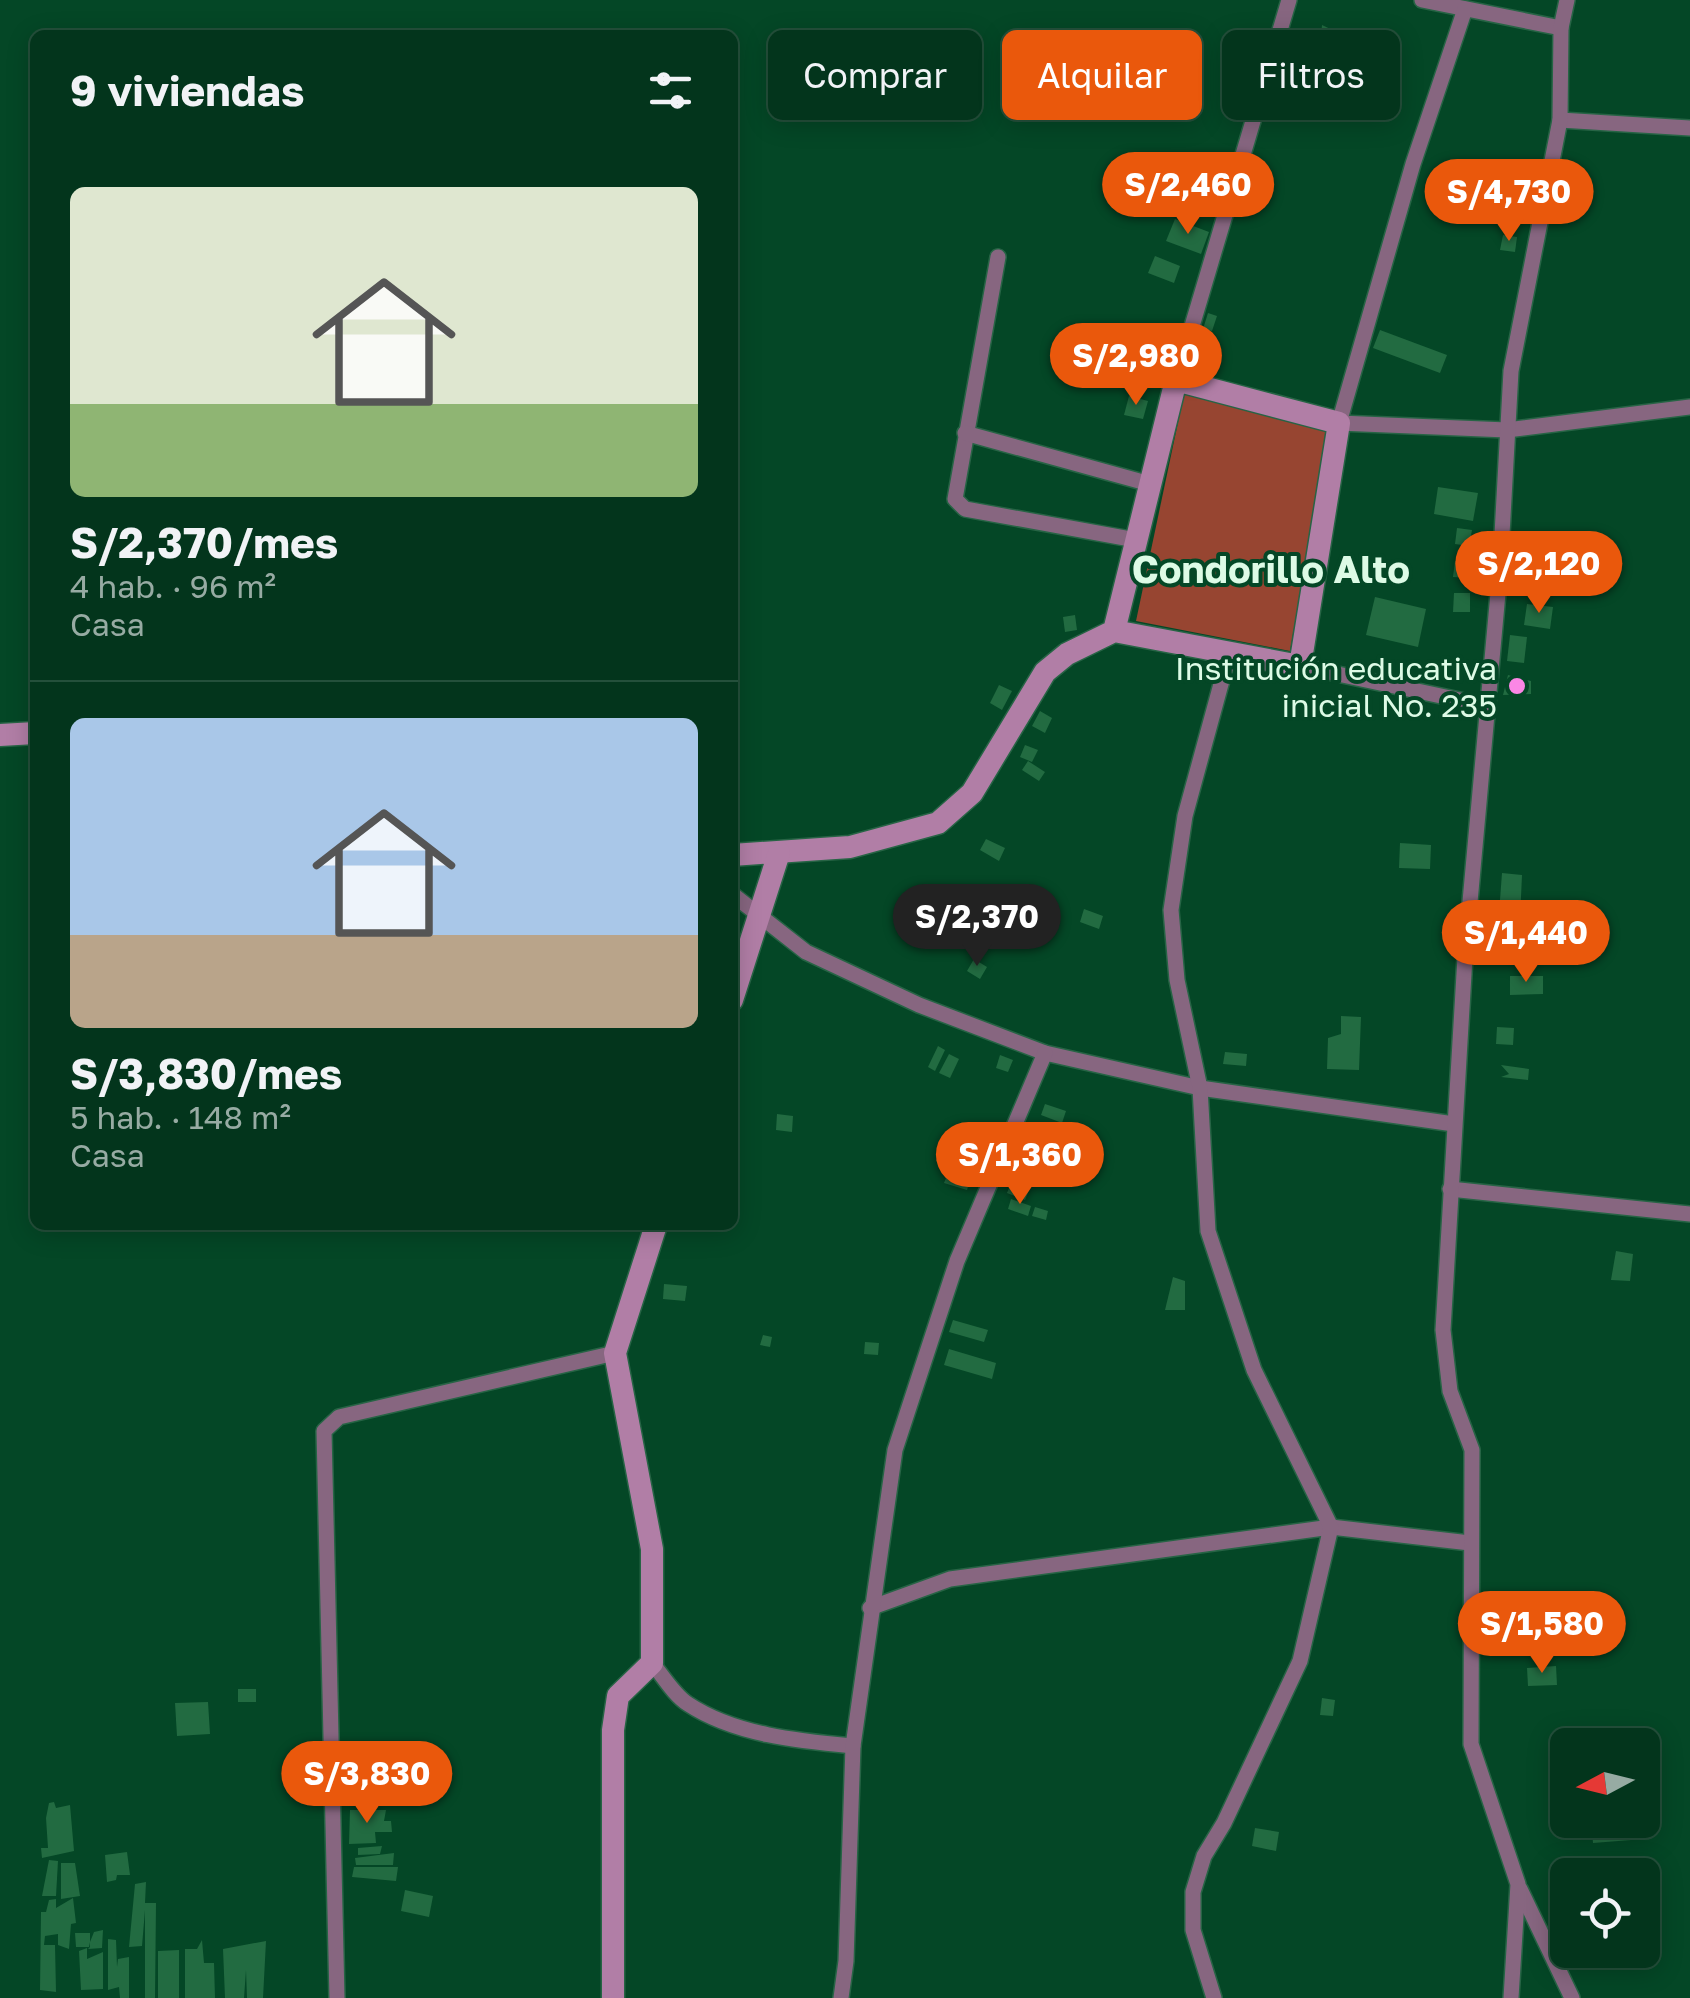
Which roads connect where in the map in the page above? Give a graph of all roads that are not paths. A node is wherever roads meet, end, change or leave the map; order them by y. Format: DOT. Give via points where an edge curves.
graph roads {
  1 [pos="1288,0"];
  2 [pos="1422,0"];
  3 [pos="1567,0"];
  4 [pos="1464,9"];
  5 [pos="1561,28"];
  6 [pos="1560,120"];
  7 [pos="1690,128"];
  8 [pos="998,256"];
  9 [pos="1176,380"];
  10 [pos="1690,407"];
  11 [pos="1338,423"];
  12 [pos="1507,430"];
  13 [pos="966,433"];
  14 [pos="1150,484"];
  15 [pos="1136,540"];
  16 [pos="1114,631"];
  17 [pos="1230,651"];
  18 [pos="1300,666"];
  19 [pos="1488,706"];
  20 [pos="30,733"];
  21 [pos="0,734"];
  22 [pos="779,852"];
  23 [pos="738,855"];
  24 [pos="738,899"];
  25 [pos="759,918"];
  26 [pos="738,982"];
  27 [pos="1044,1053"];
  28 [pos="1200,1088"];
  29 [pos="1454,1124"];
  30 [pos="1450,1189"];
  31 [pos="1690,1214"];
  32 [pos="654,1230"];
  33 [pos="614,1353"];
  34 [pos="1331,1527"];
  35 [pos="1470,1544"];
  36 [pos="870,1608"];
  37 [pos="652,1663"];
  38 [pos="853,1746"];
  39 [pos="1518,1884"];
  40 [pos="336,1998"];
  41 [pos="613,1998"];
  42 [pos="840,1998"];
  43 [pos="1214,1998"];
  44 [pos="1511,1998"];
  45 [pos="1572,1998"];
  1 -- 9 [label="street"];
  2 -- 4 [label="street"];
  3 -- 5 [label="street"];
  4 -- 5 [label="street"];
  4 -- 11 [label="street"];
  5 -- 6 [label="street"];
  6 -- 7 [label="street"];
  6 -- 12 [label="street" via="1511,372"];
  8 -- 13 [label="street"];
  9 -- 11 [label="street"];
  9 -- 14 [label="street"];
  10 -- 12 [label="street"];
  11 -- 12 [label="street"];
  11 -- 18 [label="street"];
  12 -- 19 [label="street"];
  13 -- 14 [label="street"];
  13 -- 15 [label="street" via="954,487 965,509"];
  14 -- 15 [label="street"];
  15 -- 16 [label="street"];
  16 -- 17 [label="street"];
  16 -- 22 [label="street" via="1045,672 972,793 947,816 850,847"];
  17 -- 18 [label="street"];
  17 -- 28 [label="street" via="1185,816 1171,910 1177,980"];
  18 -- 19 [label="street"];
  19 -- 29 [label="street"];
  20 -- 21 [label="street"];
  22 -- 23 [label="street"];
  22 -- 25 [label="street"];
  24 -- 25 [label="street"];
  25 -- 26 [label="street"];
  25 -- 27 [label="street" via="806,952"];
  27 -- 28 [label="street"];
  27 -- 36 [label="street" via="957,1261 895,1450"];
  28 -- 29 [label="street"];
  28 -- 34 [label="street" via="1208,1231 1254,1370"];
  29 -- 30 [label="street"];
  30 -- 31 [label="street"];
  30 -- 35 [label="street" via="1443,1330 1450,1390 1472,1450"];
  32 -- 33 [label="street"];
  33 -- 37 [label="street" via="652,1549"];
  33 -- 40 [label="street" via="339,1417 324,1431"];
  34 -- 35 [label="street"];
  34 -- 36 [label="street" via="950,1579"];
  34 -- 43 [label="street" via="1300,1661 1204,1856 1194,1892 1193,1930"];
  35 -- 39 [label="street" via="1471,1744"];
  36 -- 38 [label="street"];
  37 -- 38 [label="street" via="686,1703 737,1726"];
  37 -- 41 [label="street" via="618,1696 614,1730"];
  38 -- 42 [label="street"];
  39 -- 44 [label="street"];
  39 -- 45 [label="street"];
}
